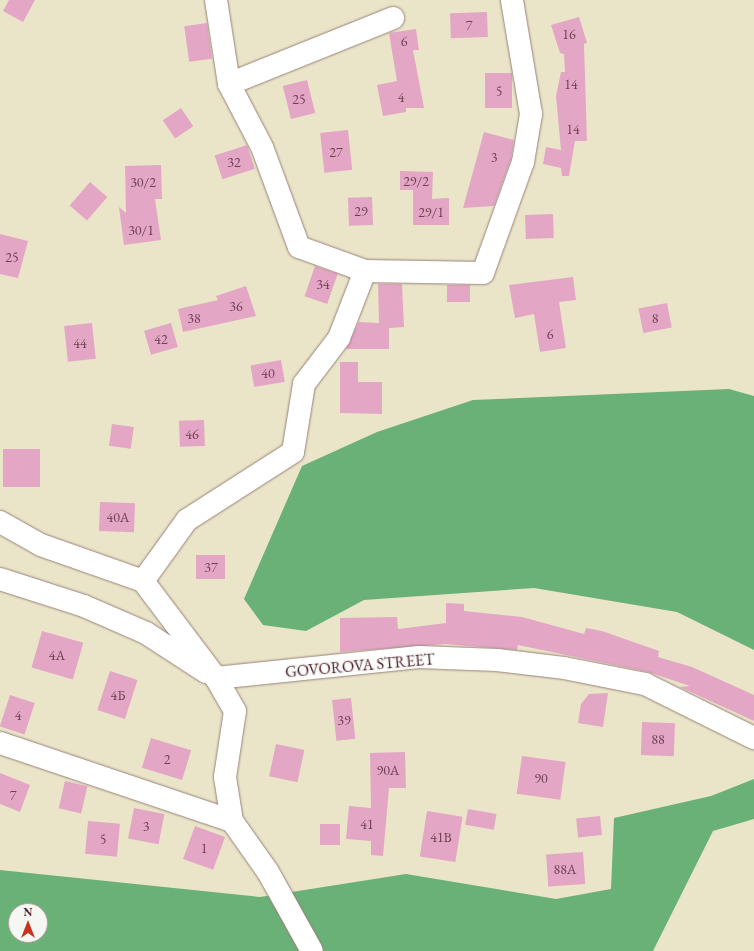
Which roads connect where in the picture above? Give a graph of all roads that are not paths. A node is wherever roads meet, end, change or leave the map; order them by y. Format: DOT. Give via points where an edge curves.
graph roads {
  1 [pos="216,0"];
  2 [pos="512,0"];
  3 [pos="393,18"];
  4 [pos="229,84"];
  5 [pos="365,271"];
  6 [pos="0,522"];
  7 [pos="0,579"];
  8 [pos="143,581"];
  9 [pos="216,678"];
  10 [pos="754,738"];
  11 [pos="0,743"];
  12 [pos="232,821"];
  13 [pos="312,951"];
  1 -- 4 [label="street"];
  2 -- 5 [label="street" via="531,114 523,162 483,273"];
  3 -- 4 [label="street"];
  4 -- 5 [label="street" via="262,147 299,247"];
  5 -- 8 [label="street" via="339,338 304,384 293,452 187,520"];
  6 -- 8 [label="street" via="40,545"];
  7 -- 9 [label="street" via="84,606 146,633"];
  8 -- 9 [label="street"];
  9 -- 10 [label="street, GOVOROVA STREET" via="419,658 504,661 564,668 645,684"];
  9 -- 12 [label="street" via="235,711 225,777"];
  11 -- 12 [label="street"];
  12 -- 13 [label="street" via="268,872"];
}
